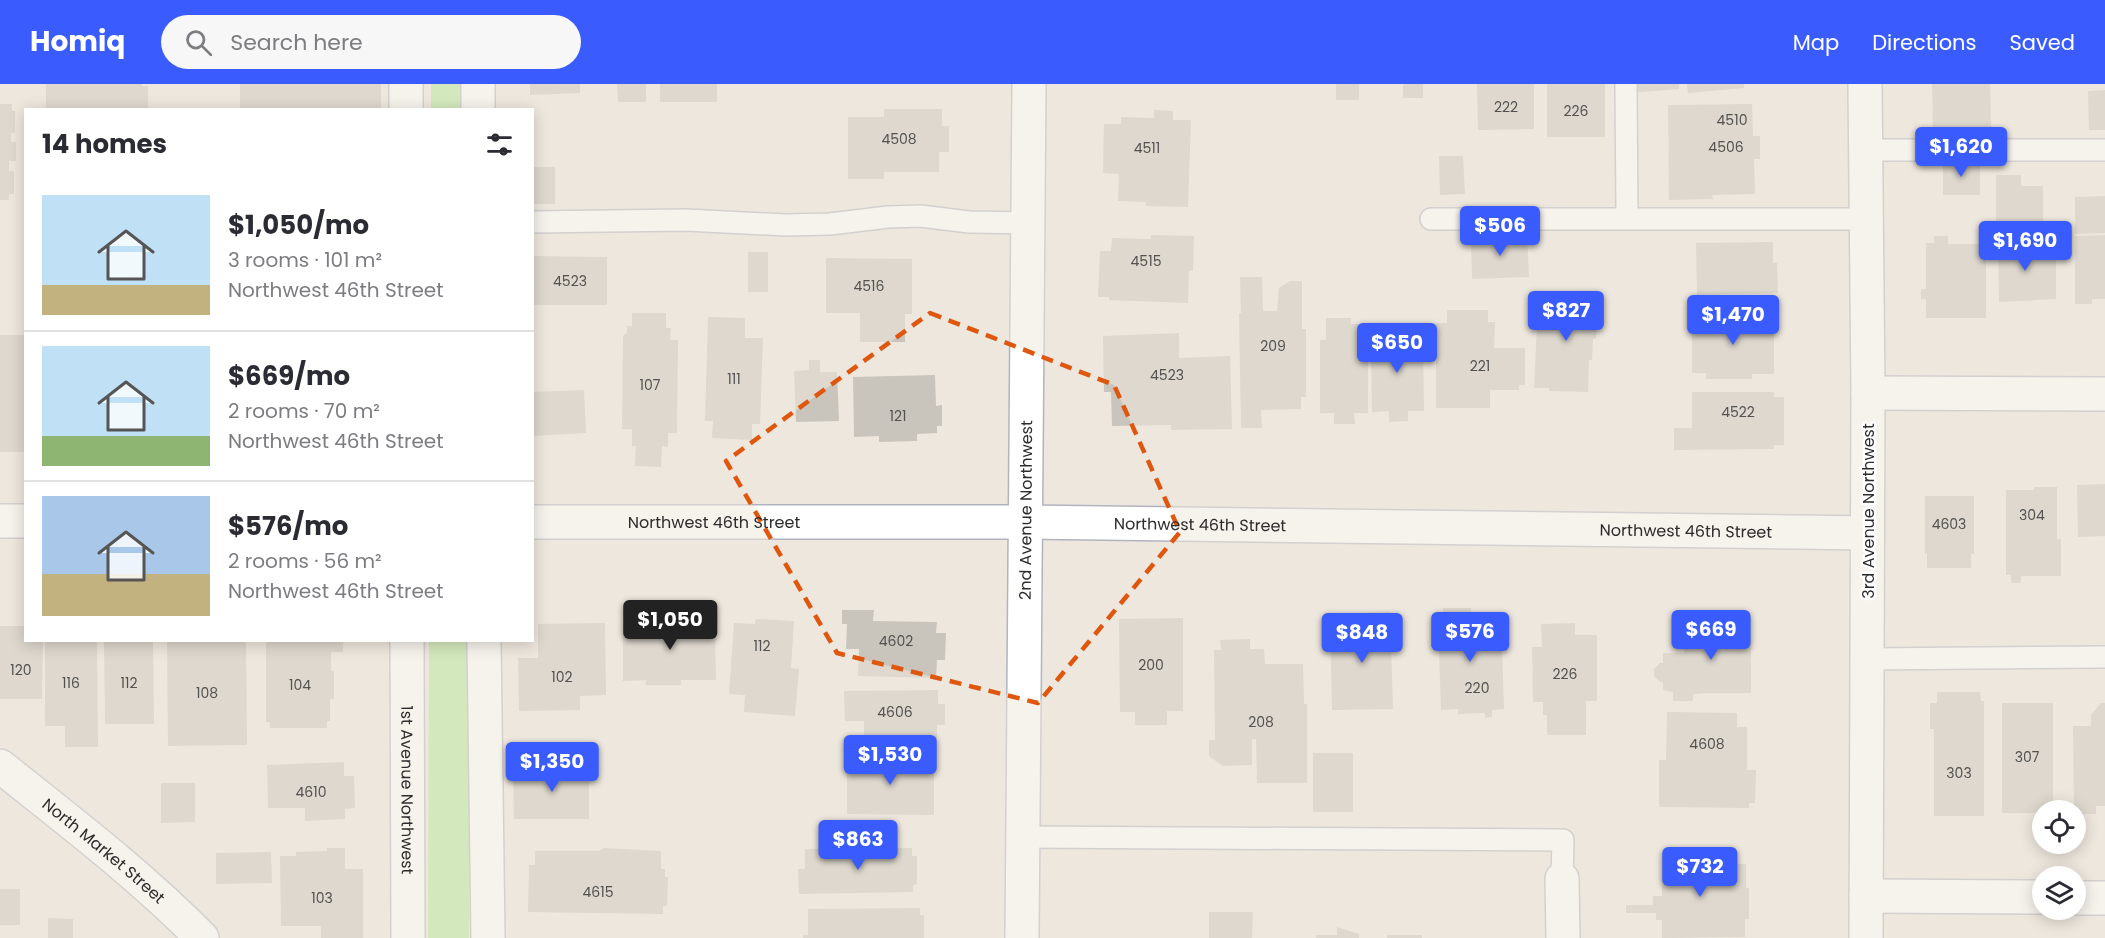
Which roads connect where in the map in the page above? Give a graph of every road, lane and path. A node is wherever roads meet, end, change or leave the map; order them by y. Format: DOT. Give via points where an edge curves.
graph roads {
  1 [pos="406,84"];
  2 [pos="478,84"];
  3 [pos="1029,84"];
  4 [pos="1626,84"];
  5 [pos="1865,84"];
  6 [pos="406,108"];
  7 [pos="478,108"];
  8 [pos="1865,150"];
  9 [pos="2105,150"];
  10 [pos="1627,218"];
  11 [pos="1431,219"];
  12 [pos="1866,219"];
  13 [pos="534,222"];
  14 [pos="1028,223"];
  15 [pos="1868,393"];
  16 [pos="2105,394"];
  17 [pos="0,521"];
  18 [pos="24,521"];
  19 [pos="534,522"];
  20 [pos="1026,522"];
  21 [pos="1867,533"];
  22 [pos="407,642"];
  23 [pos="484,642"];
  24 [pos="2105,657"];
  25 [pos="1868,659"];
  26 [pos="0,766"];
  27 [pos="1023,837"];
  28 [pos="1562,879"];
  29 [pos="1866,896"];
  30 [pos="2032,897"];
  31 [pos="2086,898"];
  32 [pos="2105,898"];
  33 [pos="202,938"];
  34 [pos="408,938"];
  35 [pos="488,938"];
  36 [pos="1022,938"];
  37 [pos="1563,938"];
  38 [pos="1866,938"];
  1 -- 6 [label="street"];
  2 -- 7 [label="street"];
  3 -- 14 [label="street, 2nd Avenue Northwest"];
  4 -- 10 [label="lane"];
  5 -- 8 [label="street, 3rd Avenue Northwest"];
  8 -- 9 [label="lane"];
  8 -- 12 [label="street, 3rd Avenue Northwest"];
  10 -- 11 [label="lane"];
  10 -- 12 [label="lane"];
  12 -- 15 [label="street, 3rd Avenue Northwest"];
  13 -- 14 [label="lane" via="686,220 830,225 920,216"];
  14 -- 20 [label="street, 2nd Avenue Northwest"];
  15 -- 16 [label="street"];
  15 -- 21 [label="street, 3rd Avenue Northwest"];
  17 -- 18 [label="street"];
  19 -- 20 [label="street, Northwest 46th Street"];
  20 -- 21 [label="street, Northwest 46th Street"];
  20 -- 27 [label="street, 2nd Avenue Northwest"];
  21 -- 25 [label="street, 3rd Avenue Northwest"];
  22 -- 34 [label="street, 1st Avenue Northwest"];
  23 -- 35 [label="street"];
  24 -- 25 [label="lane"];
  25 -- 29 [label="street, 3rd Avenue Northwest"];
  26 -- 33 [label="street, North Market Street"];
  27 -- 28 [label="lane" via="1563,840"];
  27 -- 36 [label="street, 2nd Avenue Northwest"];
  28 -- 37 [label="street"];
  29 -- 30 [label="street"];
  29 -- 38 [label="street, 3rd Avenue Northwest"];
  31 -- 32 [label="street"];
}
